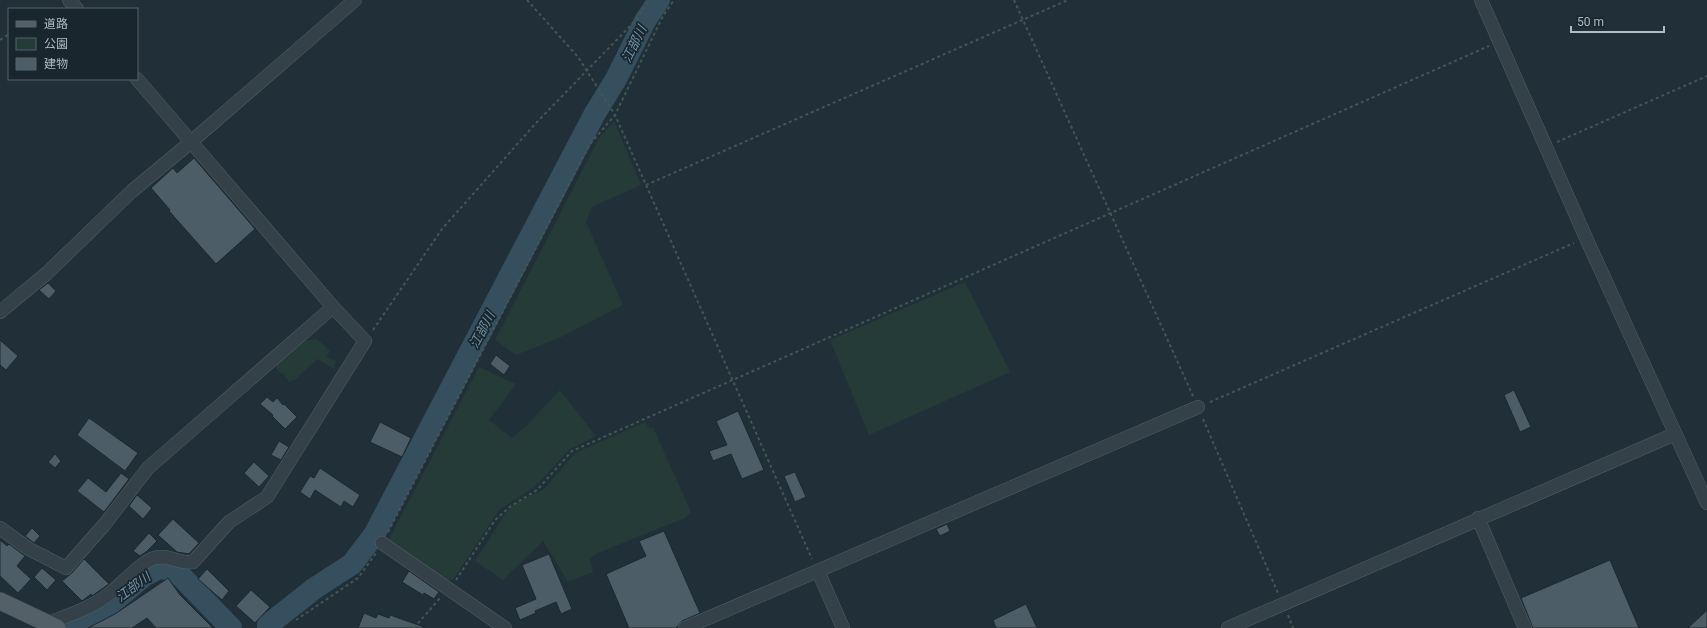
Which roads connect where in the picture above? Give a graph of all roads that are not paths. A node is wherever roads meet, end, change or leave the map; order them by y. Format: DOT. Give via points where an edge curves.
graph roads {
  1 [pos="69,0"];
  2 [pos="355,0"];
  3 [pos="1481,0"];
  4 [pos="76,8"];
  5 [pos="138,80"];
  6 [pos="191,142"];
  7 [pos="334,306"];
  8 [pos="0,312"];
  9 [pos="1198,407"];
  10 [pos="1675,434"];
  11 [pos="1707,503"];
  12 [pos="1478,518"];
  13 [pos="0,528"];
  14 [pos="382,543"];
  15 [pos="818,571"];
  16 [pos="0,602"];
  17 [pos="53,626"];
  18 [pos="505,628"];
  19 [pos="685,628"];
  20 [pos="843,628"];
  21 [pos="1228,628"];
  22 [pos="1525,628"];
  1 -- 4 [label="street"];
  2 -- 6 [label="street"];
  3 -- 10 [label="street"];
  5 -- 6 [label="street"];
  6 -- 7 [label="street"];
  6 -- 8 [label="street" via="132,191 46,274"];
  7 -- 13 [label="street" via="148,468 104,525 66,568 29,549"];
  7 -- 17 [label="street" via="365,341 267,497 228,522 193,562 185,563 165,557 153,558 109,594"];
  9 -- 15 [label="street"];
  10 -- 11 [label="street"];
  10 -- 12 [label="street"];
  12 -- 21 [label="street"];
  12 -- 22 [label="street"];
  14 -- 18 [label="street"];
  15 -- 19 [label="street"];
  15 -- 20 [label="street"];
  16 -- 17 [label="main road"];
}
